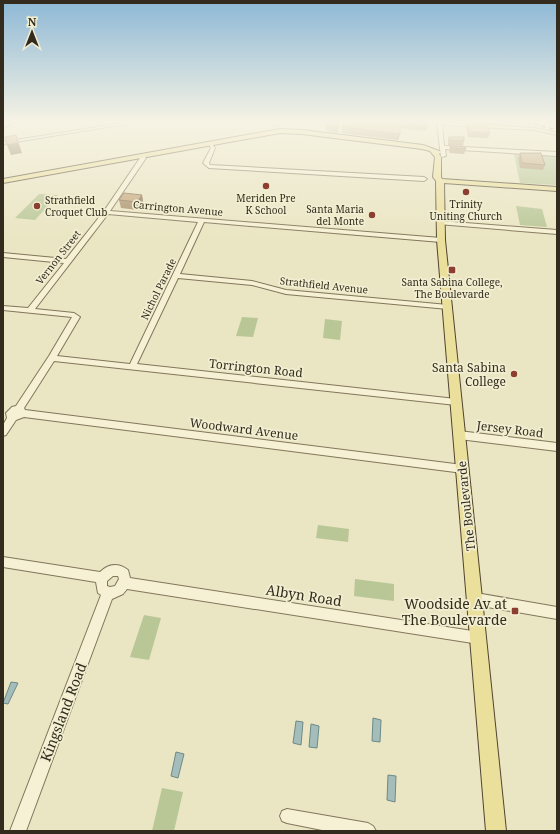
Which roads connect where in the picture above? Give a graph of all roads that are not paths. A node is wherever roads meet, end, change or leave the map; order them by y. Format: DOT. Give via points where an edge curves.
graph roads {
  1 [pos="115,161"];
  2 [pos="140,161"];
  3 [pos="210,161"];
  4 [pos="439,161"];
  5 [pos="424,179"];
  6 [pos="3,181"];
  7 [pos="440,181"];
  8 [pos="557,189"];
  9 [pos="106,212"];
  10 [pos="202,220"];
  11 [pos="440,223"];
  12 [pos="557,232"];
  13 [pos="441,240"];
  14 [pos="3,255"];
  15 [pos="67,262"];
  16 [pos="175,276"];
  17 [pos="448,307"];
  18 [pos="3,308"];
  19 [pos="30,311"];
  20 [pos="52,358"];
  21 [pos="132,367"];
  22 [pos="456,402"];
  23 [pos="14,412"];
  24 [pos="3,432"];
  25 [pos="460,435"];
  26 [pos="557,447"];
  27 [pos="463,470"];
  28 [pos="3,562"];
  29 [pos="102,578"];
  30 [pos="125,583"];
  31 [pos="108,593"];
  32 [pos="476,599"];
  33 [pos="557,613"];
  34 [pos="479,638"];
  35 [pos="287,816"];
  36 [pos="18,831"];
  37 [pos="368,831"];
  38 [pos="496,831"];
  1 -- 6 [label="main road"];
  2 -- 9 [label="street, Vernon Street"];
  3 -- 5 [label="street" via="220,165"];
  4 -- 7 [label="main road, The Boulevarde" via="444,178"];
  7 -- 8 [label="main road"];
  7 -- 11 [label="main road, The Boulevarde"];
  9 -- 10 [label="street, Carrington Avenue"];
  9 -- 15 [label="street, Vernon Street"];
  10 -- 13 [label="street, Carrington Avenue"];
  10 -- 16 [label="street, Nichol Parade"];
  11 -- 12 [label="street"];
  11 -- 13 [label="main road, The Boulevarde"];
  13 -- 17 [label="main road, The Boulevarde"];
  14 -- 15 [label="street"];
  15 -- 19 [label="street, Vernon Street"];
  16 -- 17 [label="street, Strathfield Avenue" via="252,283 286,292"];
  16 -- 21 [label="street, Nichol Parade"];
  17 -- 22 [label="main road, The Boulevarde"];
  18 -- 19 [label="street"];
  19 -- 20 [label="street" via="76,317"];
  20 -- 21 [label="street, Torrington Road"];
  20 -- 23 [label="street"];
  21 -- 22 [label="street, Torrington Road"];
  22 -- 25 [label="main road, The Boulevarde"];
  23 -- 24 [label="street"];
  23 -- 27 [label="street, Woodward Avenue"];
  25 -- 26 [label="street, Jersey Road"];
  25 -- 27 [label="main road, The Boulevarde"];
  27 -- 32 [label="main road, The Boulevarde"];
  28 -- 29 [label="street"];
  29 -- 30 [label="street" via="108,572 116,570 123,572"];
  29 -- 31 [label="street" via="101,585"];
  30 -- 31 [label="street" via="120,590"];
  30 -- 34 [label="street, Albyn Road"];
  31 -- 36 [label="street, Kingsland Road"];
  32 -- 33 [label="street"];
  32 -- 34 [label="main road, The Boulevarde"];
  34 -- 38 [label="main road, The Boulevarde"];
  35 -- 37 [label="street"];
}
